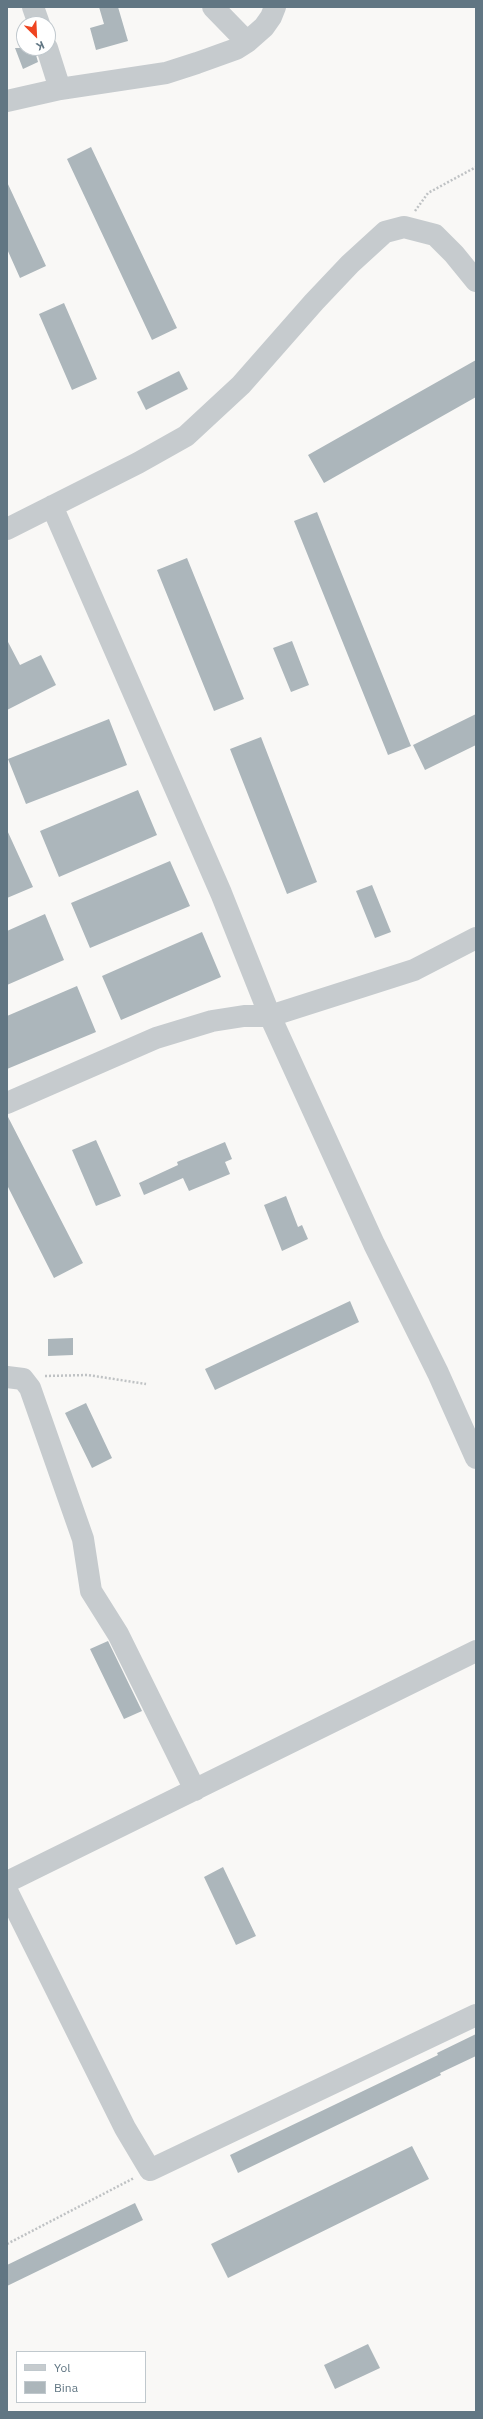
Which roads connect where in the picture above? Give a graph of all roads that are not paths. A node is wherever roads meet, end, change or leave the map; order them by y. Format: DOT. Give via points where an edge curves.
graph roads {
  1 [pos="213,7"];
  2 [pos="275,7"];
  3 [pos="247,42"];
  4 [pos="50,56"];
  5 [pos="60,89"];
  6 [pos="7,101"];
  7 [pos="476,281"];
  8 [pos="52,506"];
  9 [pos="7,529"];
  10 [pos="476,938"];
  11 [pos="270,1016"];
  12 [pos="7,1102"];
  13 [pos="15,1378"];
  14 [pos="476,1458"];
  15 [pos="476,1652"];
  16 [pos="195,1790"];
  17 [pos="7,1882"];
  18 [pos="7,1891"];
  19 [pos="476,2015"];
  1 -- 3 [label="street"];
  2 -- 3 [label="street" via="264,27"];
  3 -- 5 [label="street" via="220,55 166,72"];
  4 -- 5 [label="street"];
  5 -- 6 [label="street"];
  7 -- 8 [label="street" via="435,235 404,228 385,232 350,264 274,345 241,385 186,436"];
  8 -- 9 [label="street"];
  8 -- 11 [label="street" via="221,893"];
  10 -- 11 [label="street" via="414,970"];
  11 -- 12 [label="street" via="219,1020 185,1028"];
  11 -- 14 [label="street" via="374,1244 438,1373"];
  13 -- 16 [label="street" via="30,1388 83,1539 91,1591 118,1634"];
  15 -- 16 [label="street"];
  16 -- 17 [label="street"];
  18 -- 19 [label="street" via="125,2128 150,2170"];
}
